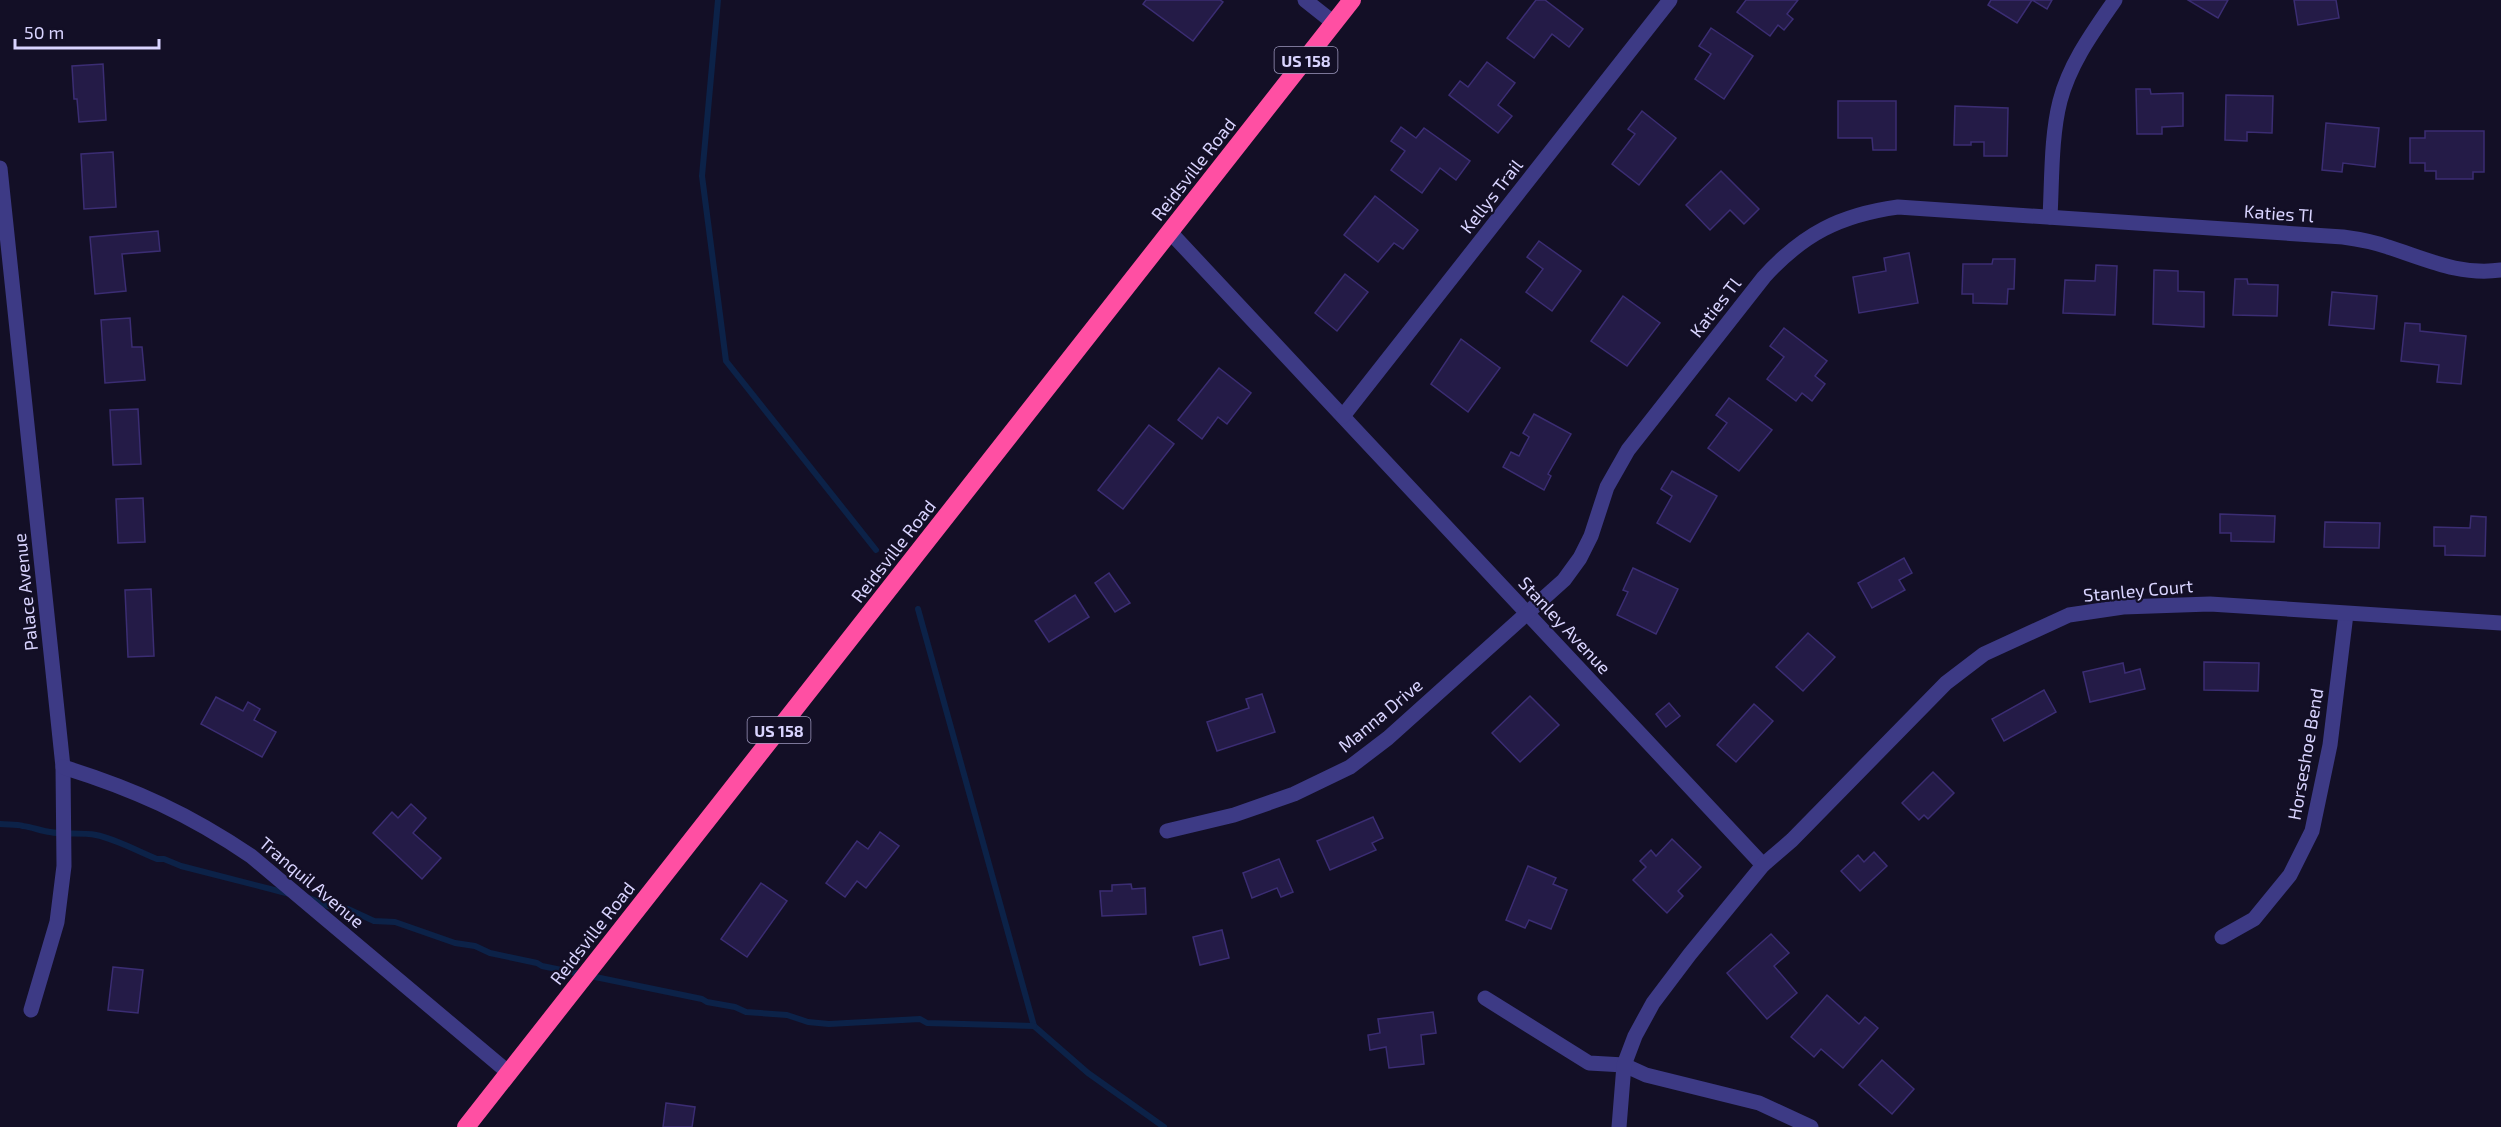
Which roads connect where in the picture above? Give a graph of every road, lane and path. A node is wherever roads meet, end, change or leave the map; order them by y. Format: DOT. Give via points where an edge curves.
graph roads {
  1 [pos="1305,0"];
  2 [pos="1352,0"];
  3 [pos="1670,0"];
  4 [pos="2115,0"];
  5 [pos="1334,23"];
  6 [pos="0,168"];
  7 [pos="2050,217"];
  8 [pos="1170,232"];
  9 [pos="2501,270"];
  10 [pos="1342,416"];
  11 [pos="1526,612"];
  12 [pos="2346,614"];
  13 [pos="2501,623"];
  14 [pos="63,767"];
  15 [pos="1167,831"];
  16 [pos="1763,865"];
  17 [pos="2222,937"];
  18 [pos="1485,998"];
  19 [pos="31,1010"];
  20 [pos="1624,1065"];
  21 [pos="509,1073"];
  22 [pos="466,1127"];
  23 [pos="1619,1127"];
  24 [pos="1811,1127"];
  1 -- 5 [label="street"];
  2 -- 5 [label="highway, Reidsville Road / US 158"];
  3 -- 10 [label="street, Kellys Trail"];
  4 -- 7 [label="street" via="2084,45 2059,103"];
  5 -- 8 [label="highway, Reidsville Road / US 158"];
  6 -- 14 [label="street, Palace Avenue"];
  7 -- 9 [label="street, Katies Tl" via="2343,237 2453,268"];
  7 -- 11 [label="street, Katies Tl" via="1898,207 1848,217 1802,240 1764,277 1628,450 1607,487 1580,558 1564,580"];
  8 -- 10 [label="street, Stanley Avenue"];
  8 -- 21 [label="highway, Reidsville Road / US 158"];
  10 -- 11 [label="street, Stanley Avenue"];
  11 -- 15 [label="street, Manna Drive" via="1388,738 1350,767 1234,815"];
  11 -- 16 [label="street, Stanley Avenue"];
  12 -- 13 [label="street, Stanley Court"];
  12 -- 16 [label="street, Stanley Court" via="2210,604 2122,607 2069,615 1984,654 1946,682"];
  12 -- 17 [label="street, Horseshoe Bend" via="2330,745 2312,831 2290,875 2254,919"];
  14 -- 19 [label="street, Palace Avenue" via="64,866 57,922"];
  14 -- 21 [label="street, Tranquil Avenue" via="179,811 251,856"];
  16 -- 20 [label="street" via="1653,1003"];
  18 -- 20 [label="street" via="1589,1063"];
  20 -- 23 [label="street"];
  20 -- 24 [label="street" via="1646,1075 1759,1102"];
  21 -- 22 [label="highway, Reidsville Road / US 158"];
}
